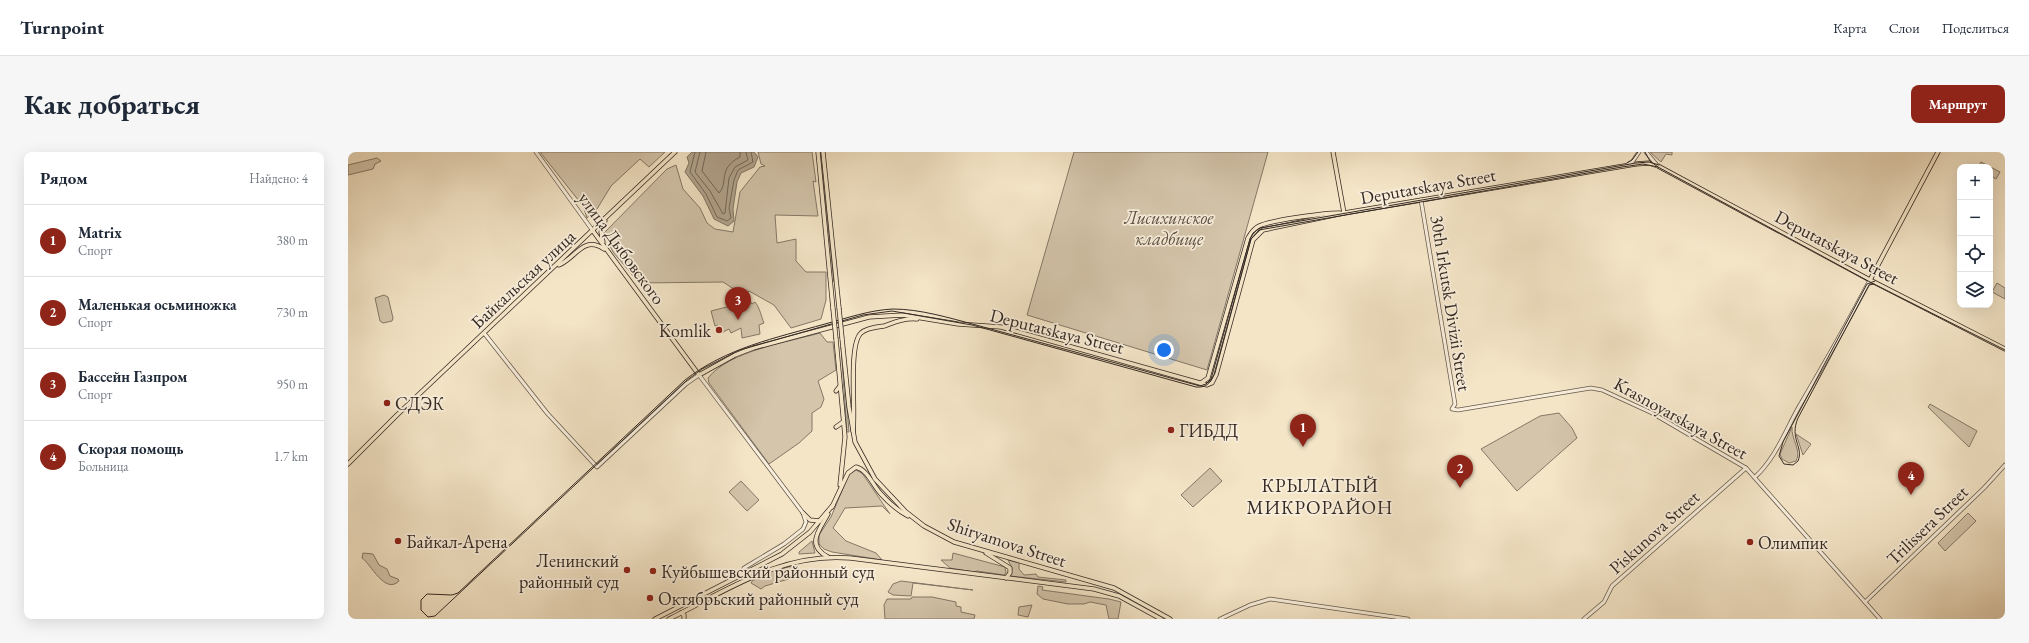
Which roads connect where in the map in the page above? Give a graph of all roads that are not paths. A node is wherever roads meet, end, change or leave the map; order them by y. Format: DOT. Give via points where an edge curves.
graph roads {
  1 [pos="536,152"];
  2 [pos="675,152"];
  3 [pos="818,152"];
  4 [pos="823,152"];
  5 [pos="1333,152"];
  6 [pos="1639,152"];
  7 [pos="1646,152"];
  8 [pos="1938,152"];
  9 [pos="1622,166"];
  10 [pos="1658,166"];
  11 [pos="1421,200"];
  12 [pos="1344,213"];
  13 [pos="606,219"];
  14 [pos="593,231"];
  15 [pos="605,249"];
  16 [pos="556,267"];
  17 [pos="1870,280"];
  18 [pos="836,288"];
  19 [pos="831,289"];
  20 [pos="880,316"];
  21 [pos="932,320"];
  22 [pos="887,325"];
  23 [pos="484,333"];
  24 [pos="2005,349"];
  25 [pos="699,375"];
  26 [pos="1199,383"];
  27 [pos="840,385"];
  28 [pos="836,391"];
  29 [pos="1452,409"];
  30 [pos="844,415"];
  31 [pos="836,427"];
  32 [pos="853,434"];
  33 [pos="348,464"];
  34 [pos="2005,465"];
  35 [pos="1746,468"];
  36 [pos="1755,477"];
  37 [pos="840,489"];
  38 [pos="833,505"];
  39 [pos="803,514"];
  40 [pos="916,520"];
  41 [pos="820,521"];
  42 [pos="983,551"];
  43 [pos="831,558"];
  44 [pos="739,576"];
  45 [pos="1005,578"];
  46 [pos="1865,602"];
  47 [pos="680,613"];
  48 [pos="684,618"];
  49 [pos="655,619"];
  50 [pos="669,619"];
  51 [pos="1161,619"];
  52 [pos="1170,619"];
  53 [pos="1221,619"];
  54 [pos="1408,619"];
  55 [pos="1584,619"];
  56 [pos="1880,619"];
  1 -- 14 [label="street, улица Дыбовского"];
  2 -- 13 [label="main road, Байкальская улица"];
  3 -- 19 [label="main road"];
  4 -- 18 [label="main road"];
  5 -- 12 [label="main road"];
  6 -- 9 [label="street" via="1633,161"];
  7 -- 10 [label="street, Deputatskaya Street"];
  8 -- 17 [label="main road"];
  9 -- 10 [label="main road, Deputatskaya Street" via="1643,163"];
  9 -- 11 [label="main road, Deputatskaya Street"];
  10 -- 17 [label="main road, Deputatskaya Street"];
  11 -- 12 [label="main road, Deputatskaya Street"];
  11 -- 29 [label="street, 30th Irkutsk Divizii Street" via="1454,404"];
  12 -- 26 [label="main road, Deputatskaya Street" via="1267,229 1255,237 1216,375 1208,385"];
  12 -- 26 [label="main road, Deputatskaya Street" via="1326,212 1264,224 1253,230 1248,238 1208,378"];
  13 -- 14 [label="main road, Байкальская улица"];
  13 -- 15 [label="main road" via="601,232"];
  14 -- 15 [label="main road, улица Дыбовского"];
  14 -- 16 [label="main road, Байкальская улица"];
  15 -- 16 [label="main road" via="595,244 585,245 566,262"];
  15 -- 25 [label="main road, улица Дыбовского"];
  16 -- 23 [label="main road, Байкальская улица"];
  17 -- 24 [label="main road, Deputatskaya Street"];
  17 -- 36 [label="street" via="1816,381 1770,459"];
  18 -- 19 [label="main road"];
  18 -- 32 [label="main road, Shiryamova Street, bridge"];
  19 -- 27 [label="main road, bridge"];
  20 -- 21 [label="main road, Deputatskaya Street" via="903,315"];
  20 -- 22 [label="main road" via="890,318"];
  20 -- 25 [label="main road, Deputatskaya Street" via="855,320 744,351"];
  21 -- 22 [label="main road" via="910,319"];
  21 -- 26 [label="main road, Deputatskaya Street" via="1001,326"];
  22 -- 32 [label="main road" via="866,330 858,338 853,371"];
  23 -- 25 [label="street, Deputatskaya Street" via="525,387 597,467 680,389"];
  23 -- 33 [label="main road, Байкальская улица"];
  25 -- 39 [label="street, улица Дыбовского"];
  27 -- 28 [label="main road"];
  27 -- 30 [label="main road"];
  29 -- 35 [label="street, Krasnoyarskaya Street" via="1597,388 1652,413"];
  30 -- 31 [label="main road" via="843,423"];
  30 -- 37 [label="main road" via="844,454"];
  32 -- 40 [label="main road, Shiryamova Street" via="856,445 875,479 896,503"];
  34 -- 46 [label="street, Trilissera Street"];
  35 -- 36 [label="street, Krasnoyarskaya Street"];
  35 -- 55 [label="street, Piskunova Street" via="1612,586 1604,602"];
  36 -- 46 [label="street, Krasnoyarskaya Street"];
  37 -- 38 [label="main road"];
  37 -- 40 [label="main road" via="850,470 864,470 878,491 897,510"];
  38 -- 41 [label="main road"];
  38 -- 43 [label="main road" via="816,534 821,552"];
  39 -- 41 [label="main road" via="810,520"];
  39 -- 44 [label="street" via="806,522 803,529 779,548 744,568"];
  40 -- 42 [label="main road, Shiryamova Street" via="949,540"];
  41 -- 44 [label="main road" via="782,554"];
  42 -- 45 [label="main road" via="1010,568 1010,574"];
  42 -- 52 [label="main road, Shiryamova Street" via="1114,588"];
  43 -- 45 [label="main road" via="850,558"];
  43 -- 47 [label="main road" via="775,567"];
  44 -- 49 [label="main road"];
  45 -- 51 [label="main road" via="1108,592"];
  46 -- 56 [label="street, Krasnoyarskaya Street"];
  47 -- 48 [label="main road"];
  47 -- 50 [label="main road"];
  53 -- 54 [label="street" via="1250,605 1270,599"];
}
